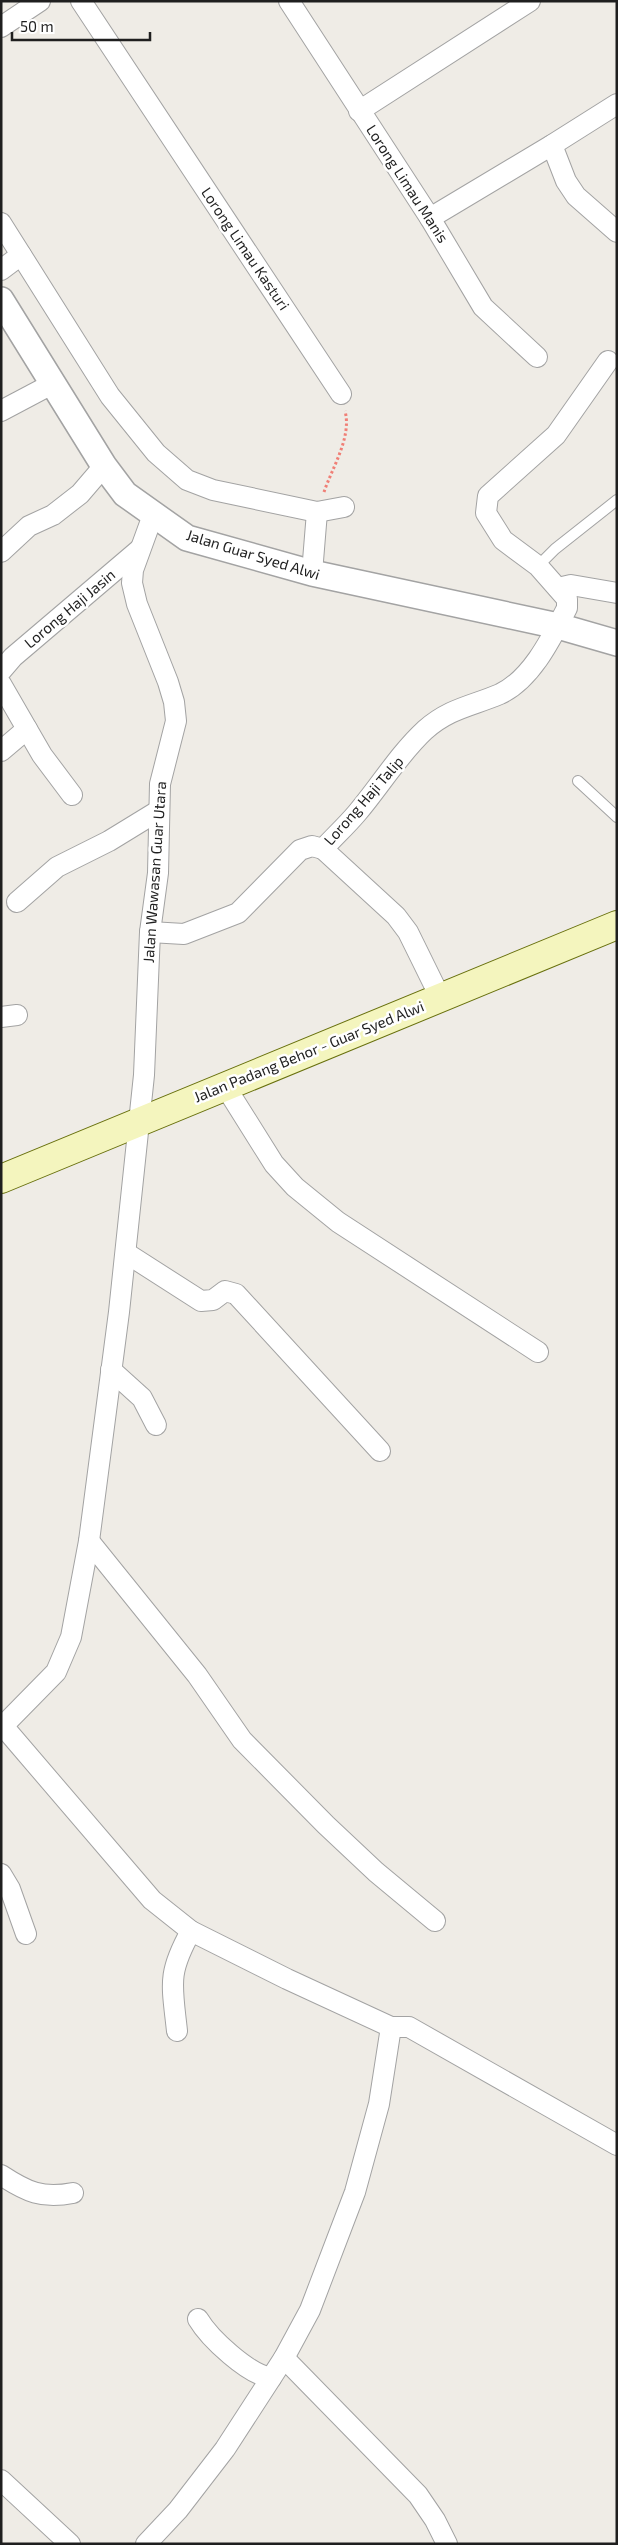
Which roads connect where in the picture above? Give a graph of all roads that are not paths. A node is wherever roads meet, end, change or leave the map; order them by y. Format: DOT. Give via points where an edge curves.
graph roads {
  1 [pos="40,1"];
  2 [pos="81,1"];
  3 [pos="289,1"];
  4 [pos="530,1"];
  5 [pos="1,27"];
  6 [pos="617,104"];
  7 [pos="359,111"];
  8 [pos="552,146"];
  9 [pos="430,218"];
  10 [pos="1,223"];
  11 [pos="617,232"];
  12 [pos="22,255"];
  13 [pos="1,270"];
  14 [pos="1,300"];
  15 [pos="537,357"];
  16 [pos="608,361"];
  17 [pos="52,384"];
  18 [pos="341,394"];
  19 [pos="1,411"];
  20 [pos="104,466"];
  21 [pos="617,500"];
  22 [pos="344,507"];
  23 [pos="317,512"];
  24 [pos="152,515"];
  25 [pos="140,549"];
  26 [pos="1,552"];
  27 [pos="538,566"];
  28 [pos="312,574"];
  29 [pos="558,588"];
  30 [pos="617,593"];
  31 [pos="558,626"];
  32 [pos="617,643"];
  33 [pos="1,671"];
  34 [pos="1,684"];
  35 [pos="27,729"];
  36 [pos="1,751"];
  37 [pos="578,781"];
  38 [pos="72,795"];
  39 [pos="158,811"];
  40 [pos="617,817"];
  41 [pos="323,849"];
  42 [pos="17,902"];
  43 [pos="617,925"];
  44 [pos="150,932"];
  45 [pos="441,999"];
  46 [pos="225,1086"];
  47 [pos="139,1121"];
  48 [pos="1,1179"];
  49 [pos="126,1252"];
  50 [pos="538,1352"];
  51 [pos="111,1370"];
  52 [pos="156,1425"];
  53 [pos="380,1451"];
  54 [pos="89,1541"];
  55 [pos="2,1727"];
  56 [pos="1,1874"];
  57 [pos="435,1921"];
  58 [pos="191,1931"];
  59 [pos="26,1934"];
  60 [pos="391,2028"];
  61 [pos="177,2031"];
  62 [pos="617,2145"];
  63 [pos="1,2175"];
  64 [pos="73,2193"];
  65 [pos="198,2319"];
  66 [pos="284,2358"];
  67 [pos="271,2378"];
  68 [pos="1,2480"];
  69 [pos="70,2544"];
  70 [pos="146,2544"];
  71 [pos="447,2544"];
  1 -- 5 [label="street"];
  2 -- 18 [label="street, Lorong Limau Kasturi"];
  3 -- 7 [label="street, Lorong Limau Manis"];
  4 -- 7 [label="street"];
  6 -- 8 [label="street"];
  7 -- 9 [label="street, Lorong Limau Manis"];
  8 -- 9 [label="street"];
  8 -- 11 [label="street" via="566,181 576,196"];
  9 -- 15 [label="street, Lorong Limau Manis" via="483,307"];
  10 -- 12 [label="street"];
  12 -- 13 [label="street"];
  12 -- 23 [label="street" via="110,396 156,453 187,480 213,490"];
  14 -- 17 [label="street, Jalan Guar Syed Alwi"];
  16 -- 27 [label="street" via="556,435 488,496 486,513 503,540"];
  17 -- 19 [label="street"];
  17 -- 20 [label="street, Jalan Guar Syed Alwi"];
  20 -- 24 [label="street, Jalan Guar Syed Alwi" via="126,494"];
  20 -- 26 [label="street" via="80,494 53,515 30,526"];
  21 -- 27 [label="lane"];
  22 -- 23 [label="street"];
  23 -- 28 [label="street"];
  24 -- 25 [label="street, Jalan Wawasan Guar Utara"];
  24 -- 28 [label="street, Jalan Guar Syed Alwi" via="187,538"];
  25 -- 33 [label="street, Lorong Haji Jasin" via="13,657"];
  25 -- 39 [label="street, Jalan Wawasan Guar Utara" via="132,583 168,682 176,721 160,784"];
  27 -- 29 [label="street"];
  28 -- 31 [label="street, Jalan Guar Syed Alwi"];
  29 -- 30 [label="street" via="571,585"];
  29 -- 31 [label="street, Lorong Haji Talip" via="567,599 567,608"];
  31 -- 32 [label="street, Jalan Guar Syed Alwi"];
  31 -- 41 [label="street, Lorong Haji Talip" via="534,663 514,685 441,717 423,732"];
  34 -- 35 [label="street"];
  35 -- 36 [label="street"];
  35 -- 38 [label="street"];
  37 -- 40 [label="lane"];
  39 -- 42 [label="street" via="57,867"];
  39 -- 44 [label="street, Jalan Wawasan Guar Utara" via="158,873"];
  41 -- 44 [label="street, Lorong Haji Talip" via="312,846 300,850 238,913 184,934"];
  41 -- 45 [label="street" via="402,924"];
  43 -- 45 [label="main road, Jalan Padang Behor - Guar Syed Alwi"];
  44 -- 47 [label="street, Jalan Wawasan Guar Utara"];
  45 -- 46 [label="main road, Jalan Padang Behor - Guar Syed Alwi"];
  46 -- 47 [label="main road, Jalan Padang Behor - Guar Syed Alwi"];
  46 -- 50 [label="street" via="274,1164 295,1187 338,1222"];
  47 -- 48 [label="main road, Jalan Padang Behor - Guar Syed Alwi"];
  47 -- 49 [label="street, Jalan Wawasan Guar Utara"];
  49 -- 51 [label="street, Jalan Wawasan Guar Utara"];
  49 -- 53 [label="street" via="201,1301 213,1300 225,1291 236,1294"];
  51 -- 52 [label="street" via="142,1398"];
  51 -- 54 [label="street, Jalan Wawasan Guar Utara"];
  54 -- 55 [label="street, Jalan Wawasan Guar Utara" via="71,1637 56,1672"];
  54 -- 57 [label="street" via="197,1675 242,1740 333,1832"];
  55 -- 58 [label="street" via="152,1900"];
  56 -- 59 [label="street" via="10,1889"];
  58 -- 60 [label="street"];
  58 -- 61 [label="street" via="177,1955 171,1981"];
  60 -- 62 [label="street" via="409,2027"];
  60 -- 66 [label="street" via="379,2104 355,2192 310,2310"];
  63 -- 64 [label="street" via="21,2188 52,2197"];
  65 -- 67 [label="street" via="205,2330 248,2368 260,2376"];
  66 -- 67 [label="street"];
  66 -- 71 [label="street" via="418,2495"];
  67 -- 70 [label="street" via="226,2449 178,2510"];
  68 -- 69 [label="street"];
}
